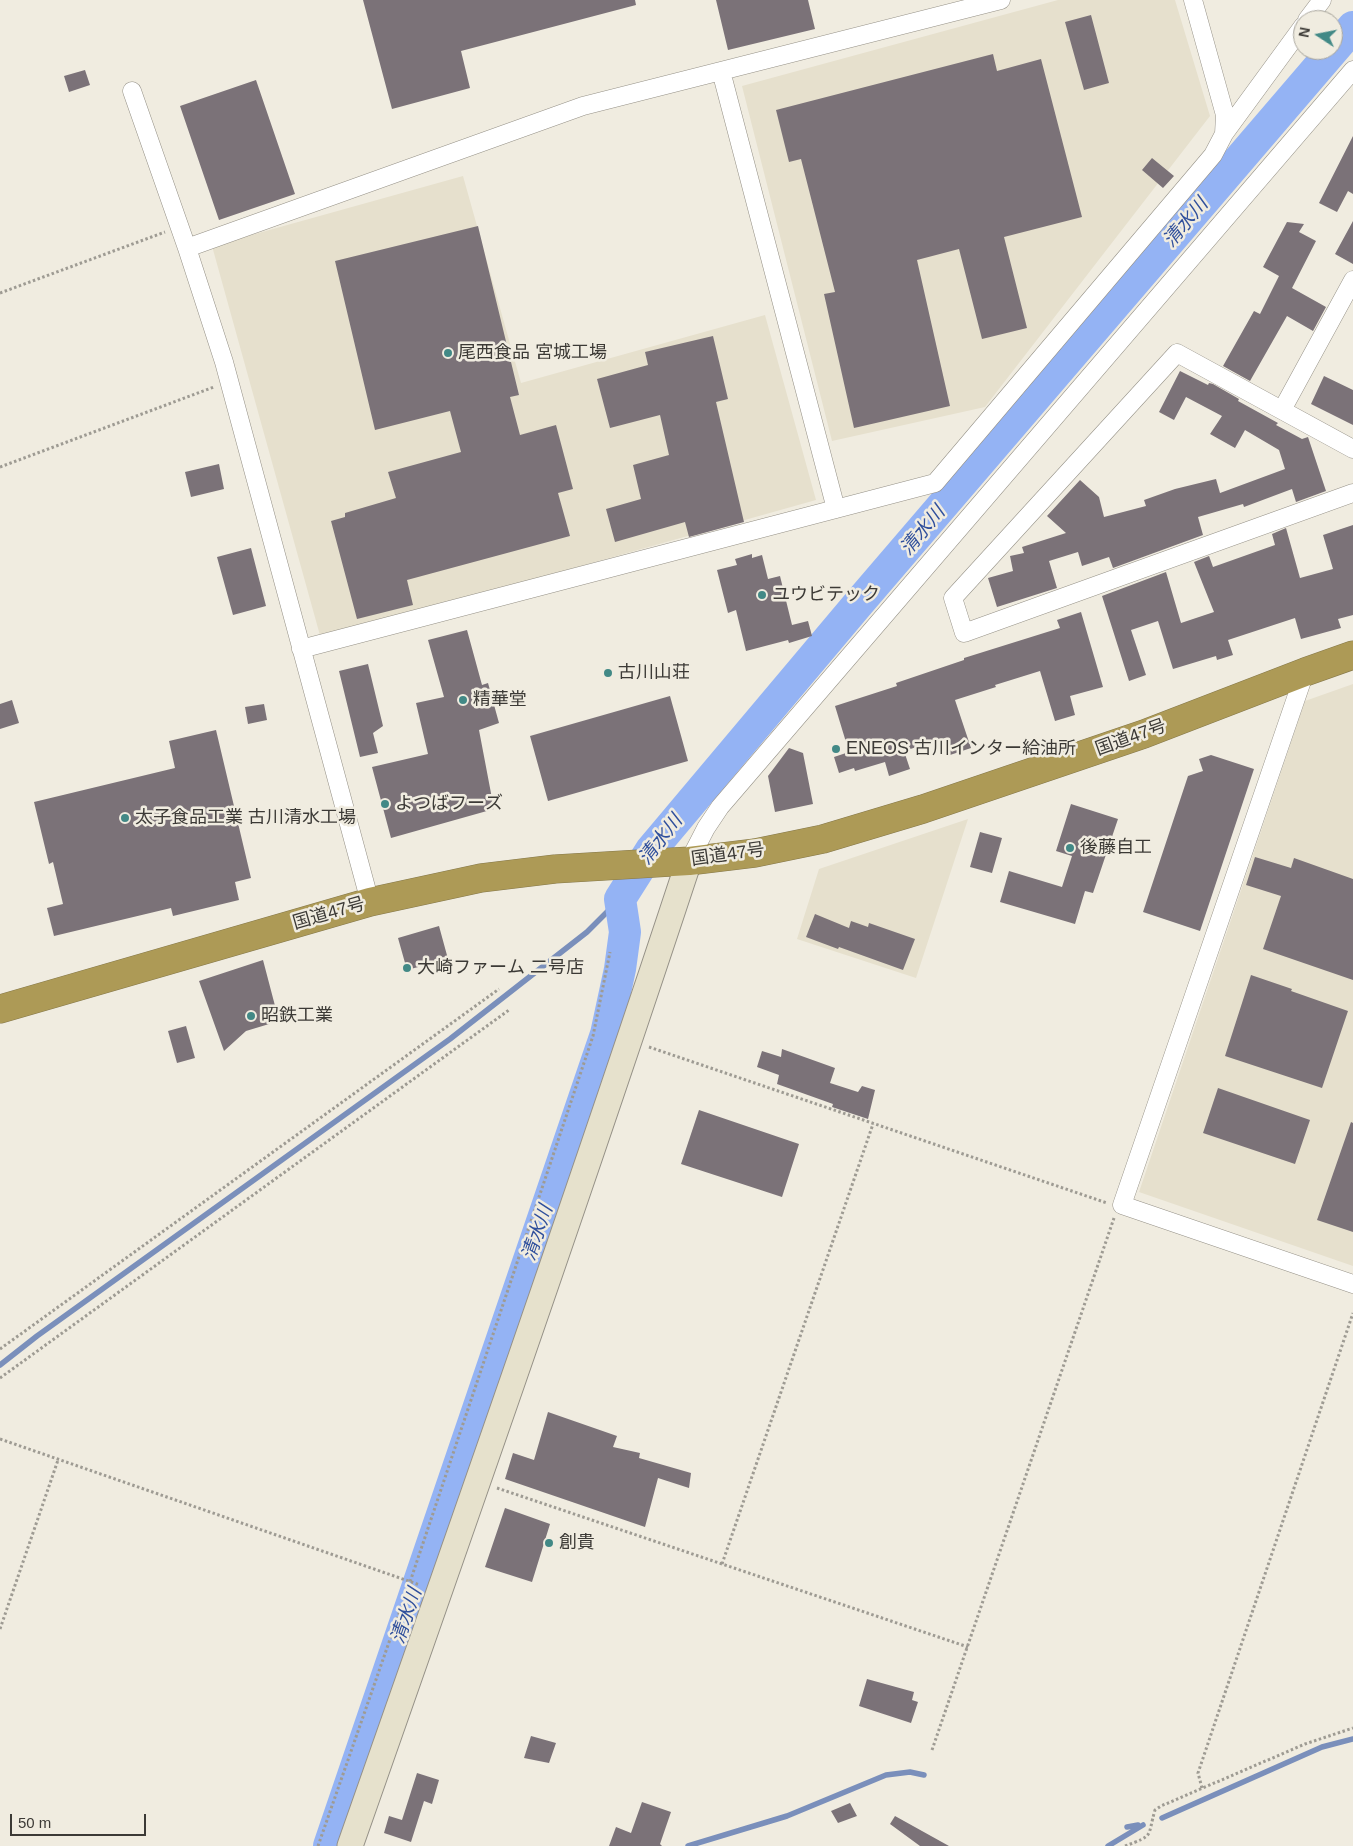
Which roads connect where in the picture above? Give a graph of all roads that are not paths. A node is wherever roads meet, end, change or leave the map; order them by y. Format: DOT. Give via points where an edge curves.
graph roads {
  1 [pos="1001,0"];
  2 [pos="1193,0"];
  3 [pos="1293,40"];
  4 [pos="1353,70"];
  5 [pos="721,71"];
  6 [pos="132,92"];
  7 [pos="1224,134"];
  8 [pos="187,248"];
  9 [pos="1353,280"];
  10 [pos="1282,410"];
  11 [pos="1353,449"];
  12 [pos="1353,493"];
  13 [pos="836,509"];
  14 [pos="301,649"];
  15 [pos="1353,655"];
  16 [pos="1305,672"];
  17 [pos="685,861"];
  18 [pos="370,902"];
  19 [pos="0,1009"];
  20 [pos="1353,1284"];
  21 [pos="350,1846"];
  1 -- 5 [label="street"];
  2 -- 7 [label="street" via="1225,115"];
  3 -- 7 [label="street"];
  4 -- 17 [label="street" via="720,807"];
  5 -- 8 [label="street" via="583,106"];
  5 -- 13 [label="street"];
  6 -- 8 [label="street"];
  7 -- 13 [label="street" via="1212,155 935,483"];
  8 -- 14 [label="street" via="229,381"];
  9 -- 10 [label="street"];
  10 -- 11 [label="street"];
  10 -- 12 [label="street" via="1177,352 953,598 964,633"];
  13 -- 14 [label="street"];
  14 -- 18 [label="street"];
  15 -- 16 [label="highway, 国道47号"];
  16 -- 17 [label="highway, 国道47号" via="1144,734 923,809 823,839 755,853"];
  16 -- 20 [label="street" via="1120,1206"];
  17 -- 18 [label="highway, 国道47号" via="556,869 481,878"];
  17 -- 21 [label="street" via="629,1041"];
  18 -- 19 [label="highway, 国道47号"];
}
